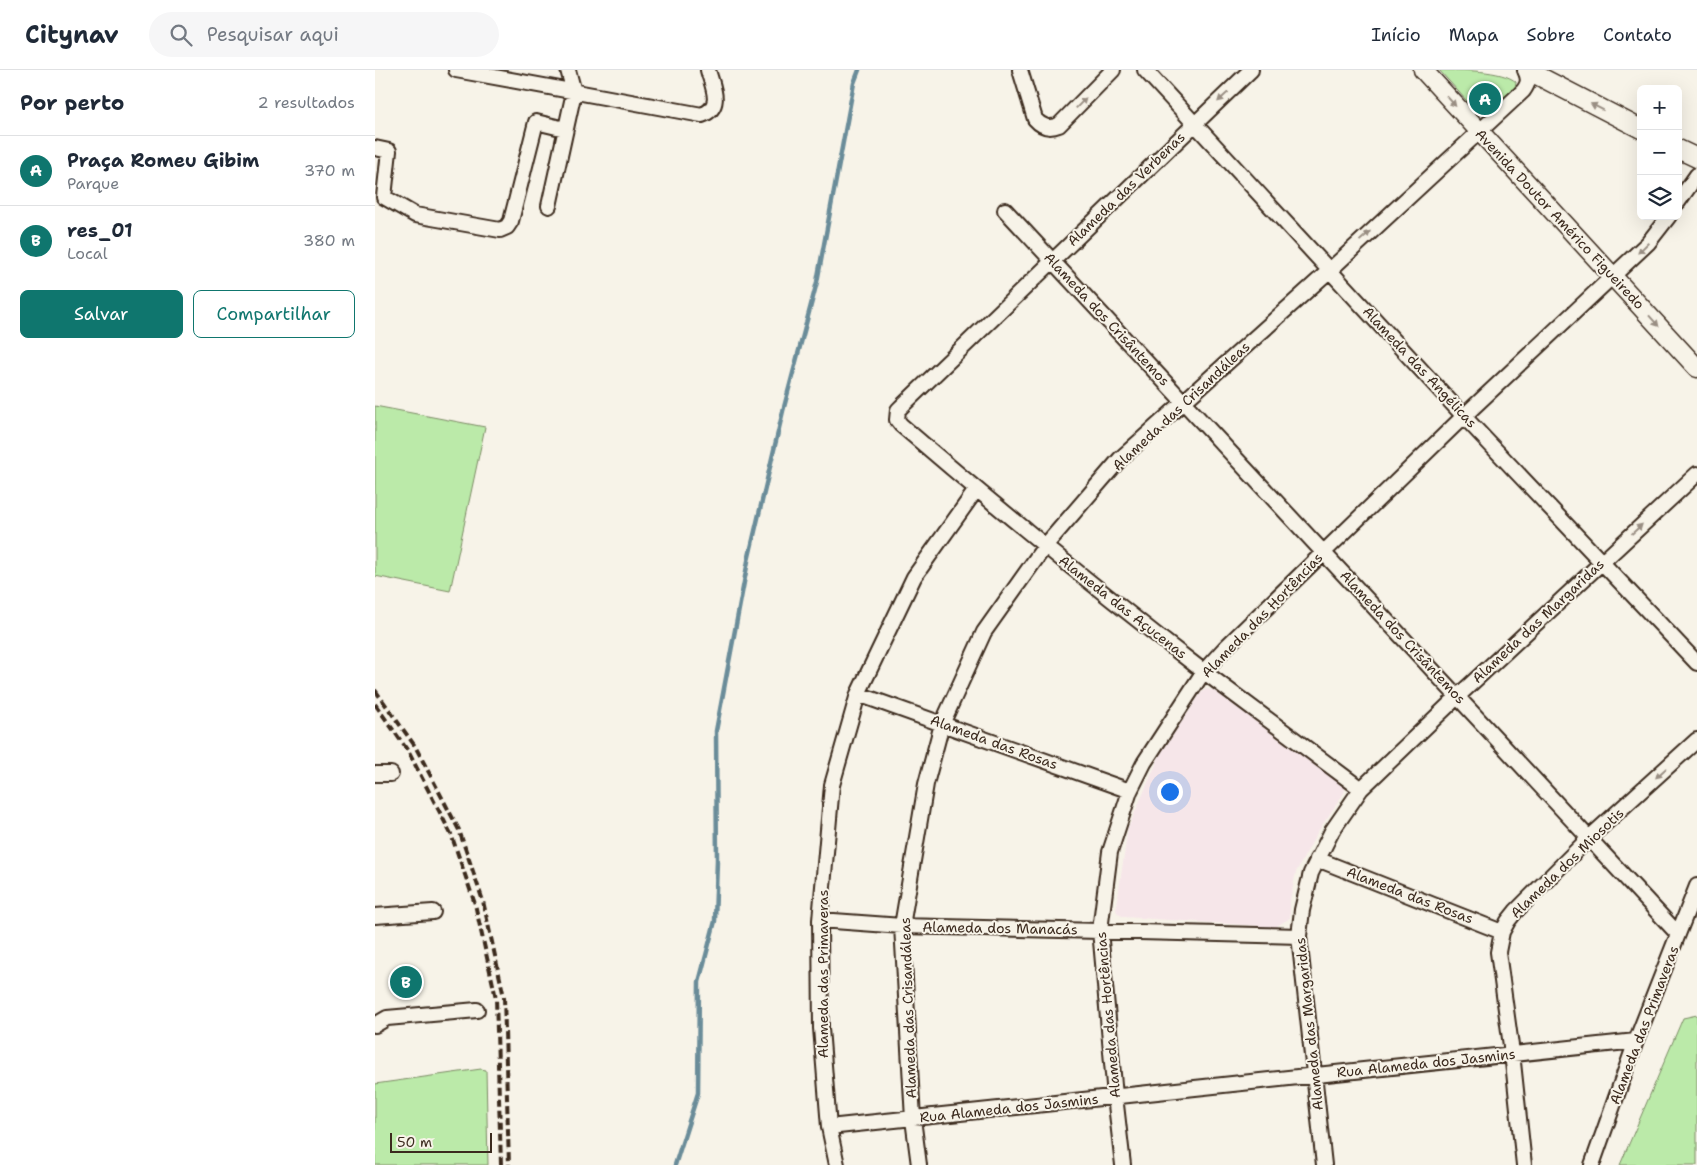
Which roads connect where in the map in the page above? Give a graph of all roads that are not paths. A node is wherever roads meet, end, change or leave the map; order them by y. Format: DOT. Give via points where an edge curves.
graph roads {
  1 [pos="456,70"];
  2 [pos="568,70"];
  3 [pos="707,70"];
  4 [pos="1020,70"];
  5 [pos="1113,70"];
  6 [pos="1145,70"];
  7 [pos="1251,70"];
  8 [pos="1423,70"];
  9 [pos="1526,70"];
  10 [pos="574,92"];
  11 [pos="1195,123"];
  12 [pos="1637,127"];
  13 [pos="565,129"];
  14 [pos="1478,131"];
  15 [pos="375,148"];
  16 [pos="1682,150"];
  17 [pos="1697,158"];
  18 [pos="1697,175"];
  19 [pos="1682,196"];
  20 [pos="379,197"];
  21 [pos="549,206"];
  22 [pos="1005,210"];
  23 [pos="1666,220"];
  24 [pos="1052,260"];
  25 [pos="1330,270"];
  26 [pos="1613,277"];
  27 [pos="1697,368"];
  28 [pos="1184,402"];
  29 [pos="897,414"];
  30 [pos="1464,416"];
  31 [pos="1697,474"];
  32 [pos="976,490"];
  33 [pos="1045,546"];
  34 [pos="1323,552"];
  35 [pos="1601,562"];
  36 [pos="1697,663"];
  37 [pos="1204,671"];
  38 [pos="858,694"];
  39 [pos="1458,696"];
  40 [pos="942,724"];
  41 [pos="1697,740"];
  42 [pos="375,774"];
  43 [pos="391,774"];
  44 [pos="1361,789"];
  45 [pos="1130,791"];
  46 [pos="1588,840"];
  47 [pos="1317,859"];
  48 [pos="1697,886"];
  49 [pos="433,912"];
  50 [pos="375,916"];
  51 [pos="820,920"];
  52 [pos="902,926"];
  53 [pos="1099,930"];
  54 [pos="1502,932"];
  55 [pos="1678,934"];
  56 [pos="1299,936"];
  57 [pos="477,1010"];
  58 [pos="375,1025"];
  59 [pos="1636,1041"];
  60 [pos="1512,1053"];
  61 [pos="1313,1076"];
  62 [pos="1115,1096"];
  63 [pos="913,1119"];
  64 [pos="829,1127"];
  65 [pos="837,1165"];
  66 [pos="919,1165"];
  67 [pos="1123,1165"];
  68 [pos="1323,1165"];
  69 [pos="1524,1165"];
  70 [pos="1592,1165"];
  1 -- 10 [label="street"];
  2 -- 10 [label="street"];
  3 -- 10 [label="street" via="715,95 714,106 702,115"];
  4 -- 5 [label="street, one-way" via="1035,119 1045,127 1053,128"];
  6 -- 11 [label="street, Alameda das Angélicas"];
  7 -- 11 [label="street, Alameda das Verbenas, one-way"];
  8 -- 14 [label="main road, Avenida Doutor Américo Figueiredo, one-way"];
  12 -- 9 [label="main road, one-way"];
  9 -- 14 [label="street, Alameda das Crisandáleas" via="1528,84 1523,91"];
  10 -- 13 [label="street"];
  11 -- 24 [label="street, Alameda das Verbenas"];
  11 -- 25 [label="street, Alameda das Angélicas"];
  13 -- 20 [label="street" via="536,122 511,221 500,230 415,215"];
  13 -- 21 [label="street"];
  25 -- 14 [label="street, Alameda das Crisandáleas, one-way"];
  14 -- 26 [label="main road, Avenida Doutor Américo Figueiredo"];
  15 -- 20 [label="street" via="389,151"];
  16 -- 17 [label="main road"];
  18 -- 19 [label="street"];
  22 -- 24 [label="street, Alameda dos Crisântemos"];
  23 -- 26 [label="street, Alameda das Hortências, one-way" via="1648,243"];
  24 -- 28 [label="street, Alameda dos Crisântemos"];
  24 -- 29 [label="street, Alameda das Verbenas"];
  25 -- 28 [label="street, Alameda das Crisandáleas"];
  25 -- 30 [label="street, Alameda das Angélicas"];
  26 -- 27 [label="main road, Avenida Doutor Américo Figueiredo, one-way"];
  26 -- 30 [label="street, Alameda das Hortências"];
  28 -- 33 [label="street, Alameda das Crisandáleas" via="1120,459"];
  28 -- 34 [label="street, Alameda dos Crisântemos"];
  29 -- 32 [label="street, Alameda das Açucenas" via="901,425"];
  30 -- 34 [label="street, Alameda das Hortências"];
  30 -- 35 [label="street, Alameda das Angélicas"];
  35 -- 31 [label="street, Alameda das Margaridas, one-way"];
  32 -- 33 [label="street, Alameda das Açucenas"];
  32 -- 38 [label="street, Alameda das Primaveras" via="914,577"];
  33 -- 37 [label="street, Alameda das Açucenas"];
  33 -- 40 [label="street, Alameda das Crisandáleas" via="984,632"];
  34 -- 37 [label="street, Alameda das Hortências"];
  34 -- 39 [label="street, Alameda dos Crisântemos"];
  35 -- 36 [label="street, Alameda das Angélicas"];
  35 -- 39 [label="street, Alameda das Margaridas"];
  37 -- 44 [label="street, Alameda das Açucenas"];
  37 -- 45 [label="street, Alameda das Hortências" via="1144,763"];
  38 -- 40 [label="street, Alameda das Rosas"];
  38 -- 51 [label="street, Alameda das Primaveras" via="831,785"];
  39 -- 44 [label="street, Alameda das Margaridas"];
  39 -- 46 [label="street, Alameda dos Crisântemos"];
  40 -- 45 [label="street, Alameda das Rosas"];
  40 -- 52 [label="street, Alameda das Crisandáleas" via="926,784"];
  41 -- 46 [label="street, Alameda dos Miosotis, one-way"];
  42 -- 43 [label="street"];
  44 -- 47 [label="street, Alameda das Margaridas"];
  45 -- 53 [label="street, Alameda das Hortências" via="1110,852"];
  46 -- 54 [label="street, Alameda dos Miosotis" via="1516,911"];
  46 -- 55 [label="street, Alameda dos Crisântemos"];
  47 -- 54 [label="street, Alameda das Rosas"];
  47 -- 56 [label="street, Alameda das Margaridas" via="1308,882"];
  48 -- 55 [label="street, Alameda das Primaveras"];
  49 -- 50 [label="street"];
  51 -- 52 [label="street, Alameda dos Manacás"];
  51 -- 64 [label="street, Alameda das Primaveras" via="821,1028"];
  52 -- 53 [label="street, Alameda dos Manacás"];
  52 -- 63 [label="street, Alameda das Crisandáleas"];
  53 -- 56 [label="street, Alameda dos Manacás"];
  53 -- 62 [label="street, Alameda das Hortências"];
  54 -- 60 [label="street, Alameda dos Miosotis" via="1498,952"];
  55 -- 59 [label="street, Alameda das Primaveras"];
  56 -- 61 [label="street, Alameda das Margaridas"];
  57 -- 58 [label="street" via="387,1018"];
  59 -- 60 [label="street, Rua Alameda dos Jasmins"];
  59 -- 70 [label="street, Alameda das Primaveras"];
  60 -- 61 [label="street, Rua Alameda dos Jasmins"];
  60 -- 69 [label="street, Alameda dos Miosotis"];
  61 -- 62 [label="street, Rua Alameda dos Jasmins"];
  61 -- 68 [label="street, Alameda das Margaridas"];
  62 -- 63 [label="street, Rua Alameda dos Jasmins"];
  62 -- 67 [label="street, Alameda das Hortências"];
  63 -- 64 [label="street, Rua Alameda dos Jasmins"];
  63 -- 66 [label="street, Alameda das Crisandáleas"];
  64 -- 65 [label="street, Alameda das Primaveras"];
}
